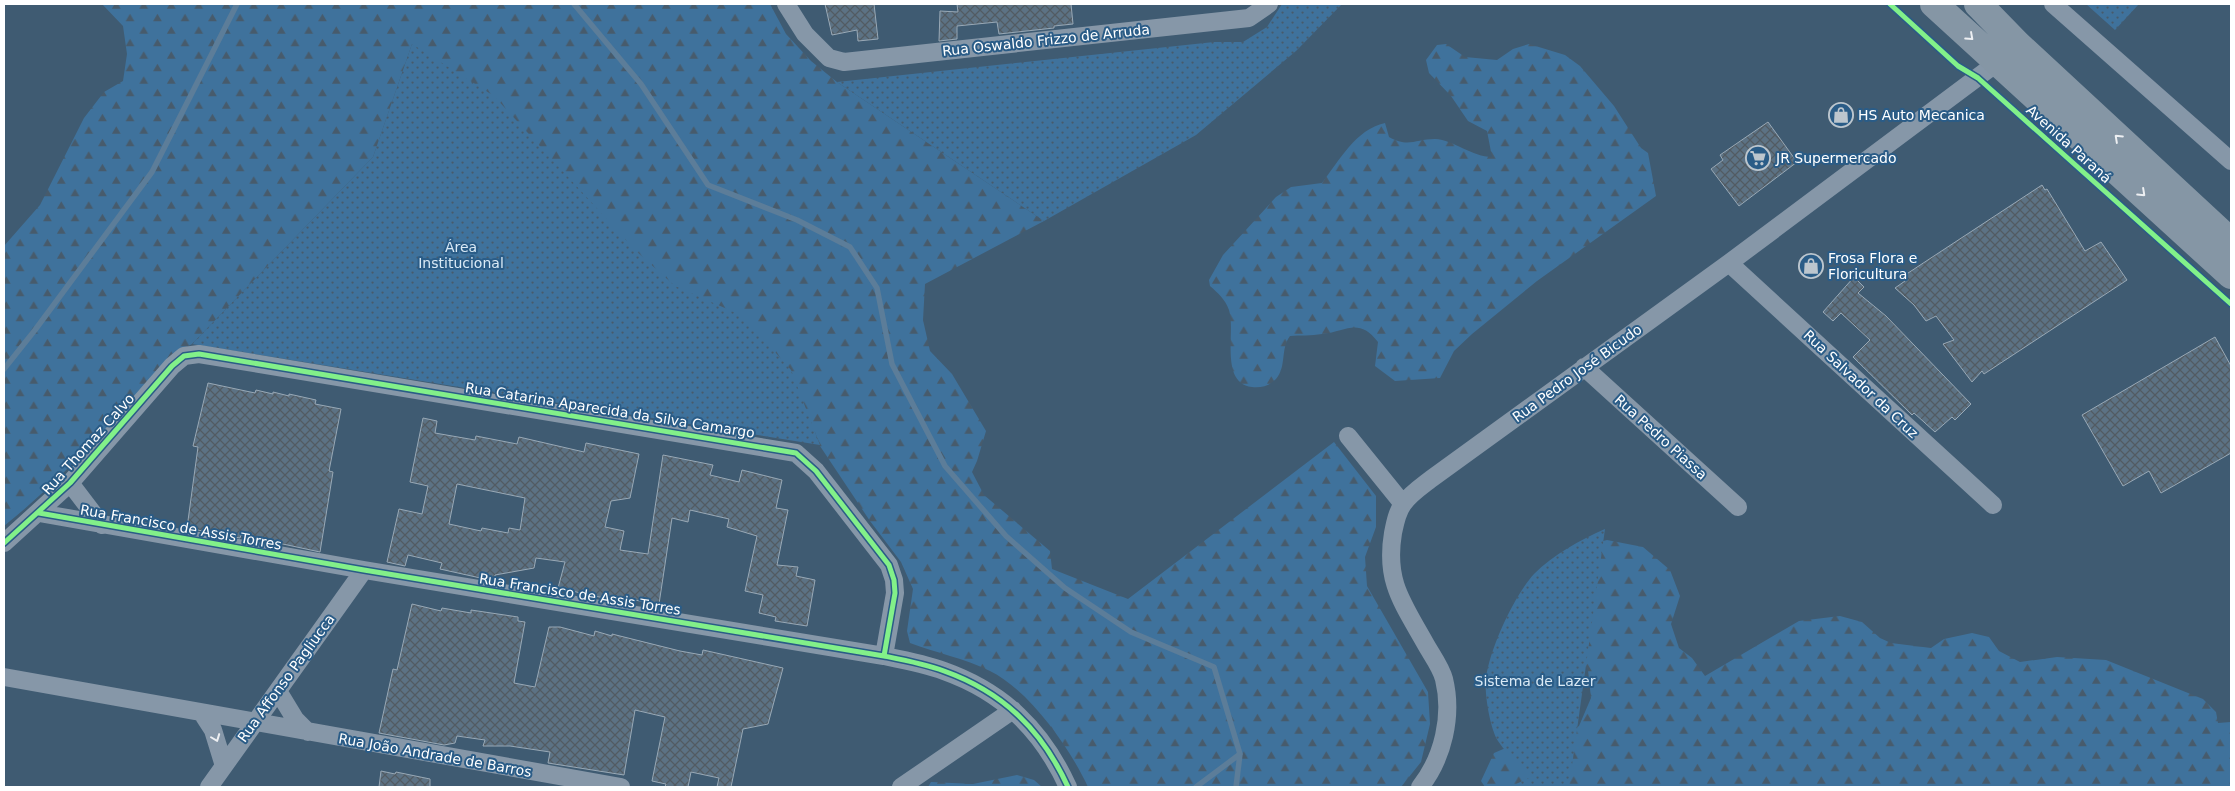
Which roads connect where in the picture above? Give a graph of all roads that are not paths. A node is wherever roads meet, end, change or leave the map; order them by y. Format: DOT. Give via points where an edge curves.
graph roads {
  1 [pos="786,4"];
  2 [pos="1268,4"];
  3 [pos="1934,4"];
  4 [pos="1978,4"];
  5 [pos="2053,4"];
  6 [pos="1998,62"];
  7 [pos="2231,161"];
  8 [pos="2231,242"];
  9 [pos="1729,263"];
  10 [pos="2231,275"];
  11 [pos="184,356"];
  12 [pos="1584,367"];
  13 [pos="1348,436"];
  14 [pos="70,483"];
  15 [pos="1403,504"];
  16 [pos="1993,505"];
  17 [pos="1738,507"];
  18 [pos="38,513"];
  19 [pos="102,525"];
  20 [pos="4,543"];
  21 [pos="364,570"];
  22 [pos="884,656"];
  23 [pos="4,677"];
  24 [pos="278,691"];
  25 [pos="1013,710"];
  26 [pos="202,713"];
  27 [pos="254,723"];
  28 [pos="308,732"];
  29 [pos="224,766"];
  30 [pos="209,787"];
  31 [pos="621,787"];
  32 [pos="901,787"];
  33 [pos="1068,787"];
  34 [pos="1420,787"];
  1 -- 2 [label="street, Rua Oswaldo Frizzo de Arruda" via="805,34 829,58 844,62 1249,18"];
  3 -- 6 [label="main road, Avenida Paraná, one-way"];
  8 -- 4 [label="main road, one-way" via="2016,44"];
  5 -- 7 [label="street"];
  6 -- 9 [label="street, Rua Pedro José Bicudo"];
  6 -- 10 [label="main road, Avenida Paraná, one-way"];
  9 -- 12 [label="street, Rua Pedro José Bicudo"];
  9 -- 16 [label="street, Rua Salvador da Cruz"];
  11 -- 14 [label="street, Rua Thomaz Calvo"];
  11 -- 22 [label="street, Rua Catarina Aparecida da Silva Camargo" via="199,354 796,453 816,472 889,565 895,593"];
  12 -- 15 [label="street, Rua Pedro José Bicudo" via="1431,479"];
  12 -- 17 [label="street, Rua Pedro Piassa"];
  13 -- 15 [label="street"];
  14 -- 18 [label="street, Rua Thomaz Calvo"];
  14 -- 19 [label="street, Rua Francisco de Assis Torres"];
  15 -- 34 [label="street" via="1390,554 1392,574 1399,596 1444,677 1448,701 1447,724 1441,746"];
  18 -- 19 [label="street, Rua Francisco de Assis Torres"];
  18 -- 20 [label="street, Rua Thomaz Calvo"];
  19 -- 21 [label="street, Rua Francisco de Assis Torres"];
  21 -- 22 [label="street, Rua Francisco de Assis Torres"];
  21 -- 24 [label="street, Rua Affonso Pagliucca"];
  22 -- 25 [label="street, Rua Francisco de Assis Torres" via="943,670 994,695"];
  23 -- 26 [label="street, Rua João Andrade de Barros"];
  24 -- 27 [label="street, Rua Affonso Pagliucca"];
  24 -- 28 [label="street" via="295,719"];
  25 -- 32 [label="street"];
  25 -- 33 [label="street, Rua Francisco de Assis Torres" via="1043,741"];
  26 -- 27 [label="street, Rua João Andrade de Barros"];
  26 -- 29 [label="street, one-way" via="213,730"];
  27 -- 28 [label="street, Rua João Andrade de Barros"];
  27 -- 29 [label="street, Rua Affonso Pagliucca"];
  28 -- 31 [label="street, Rua João Andrade de Barros"];
  29 -- 30 [label="street, Rua Affonso Pagliucca"];
}
